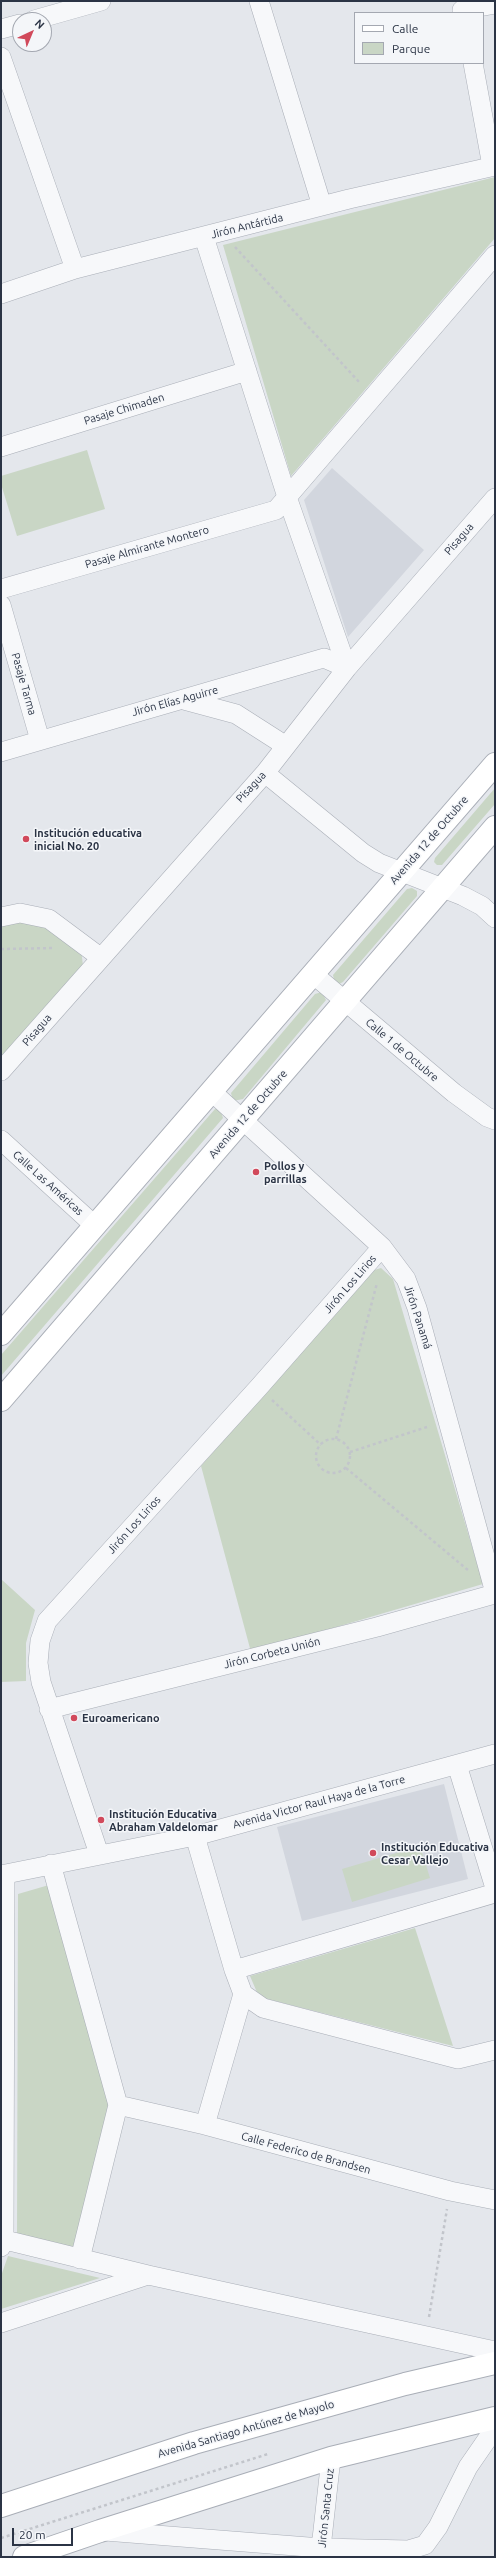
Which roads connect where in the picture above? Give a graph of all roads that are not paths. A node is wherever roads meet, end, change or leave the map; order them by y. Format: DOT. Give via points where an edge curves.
graph roads {
  1 [pos="102,1"];
  2 [pos="259,1"];
  3 [pos="495,4"];
  4 [pos="462,8"];
  5 [pos="52,15"];
  6 [pos="12,27"];
  7 [pos="1,30"];
  8 [pos="1,57"];
  9 [pos="473,64"];
  10 [pos="494,166"];
  11 [pos="322,206"];
  12 [pos="212,234"];
  13 [pos="495,255"];
  14 [pos="75,269"];
  15 [pos="1,294"];
  16 [pos="247,371"];
  17 [pos="1,447"];
  18 [pos="287,497"];
  19 [pos="495,498"];
  20 [pos="1,589"];
  21 [pos="1,606"];
  22 [pos="347,668"];
  23 [pos="184,700"];
  24 [pos="40,740"];
  25 [pos="286,746"];
  26 [pos="1,752"];
  27 [pos="495,764"];
  28 [pos="265,773"];
  29 [pos="495,827"];
  30 [pos="402,871"];
  31 [pos="442,888"];
  32 [pos="1,917"];
  33 [pos="495,918"];
  34 [pos="94,953"];
  35 [pos="313,974"];
  36 [pos="345,1002"];
  37 [pos="1,1071"];
  38 [pos="211,1091"];
  39 [pos="243,1120"];
  40 [pos="495,1120"];
  41 [pos="1,1140"];
  42 [pos="94,1225"];
  43 [pos="384,1249"];
  44 [pos="1,1334"];
  45 [pos="1,1400"];
  46 [pos="495,1594"];
  47 [pos="49,1709"];
  48 [pos="495,1754"];
  49 [pos="457,1765"];
  50 [pos="195,1836"];
  51 [pos="99,1854"];
  52 [pos="50,1864"];
  53 [pos="3,1875"];
  54 [pos="495,1888"];
  55 [pos="495,1893"];
  56 [pos="234,1970"];
  57 [pos="243,1994"];
  58 [pos="495,2050"];
  59 [pos="118,2105"];
  60 [pos="205,2126"];
  61 [pos="495,2200"];
  62 [pos="2,2242"];
  63 [pos="80,2259"];
  64 [pos="148,2275"];
  65 [pos="1,2323"];
  66 [pos="495,2351"];
  67 [pos="495,2363"];
  68 [pos="495,2418"];
  69 [pos="495,2428"];
  70 [pos="331,2458"];
  71 [pos="1,2506"];
  72 [pos="100,2530"];
  73 [pos="321,2552"];
  74 [pos="24,2557"];
  1 -- 5 [label="street"];
  2 -- 11 [label="street"];
  3 -- 4 [label="street"];
  6 -- 7 [label="street"];
  8 -- 14 [label="street"];
  9 -- 10 [label="street"];
  10 -- 11 [label="street, Jirón Antártida"];
  11 -- 12 [label="street, Jirón Antártida"];
  12 -- 14 [label="street, Jirón Antártida"];
  12 -- 16 [label="street"];
  13 -- 18 [label="street, Pasaje Almirante Montero"];
  14 -- 15 [label="street, Jirón Antártida"];
  16 -- 17 [label="street, Pasaje Chimaden"];
  16 -- 18 [label="street"];
  18 -- 20 [label="street, Pasaje Almirante Montero" via="276,510"];
  18 -- 22 [label="street"];
  19 -- 22 [label="street, Pisagua"];
  21 -- 24 [label="street, Pasaje Tarma"];
  22 -- 23 [label="street, Jirón Elías Aguirre" via="324,658"];
  22 -- 25 [label="street, Pisagua"];
  23 -- 24 [label="street, Jirón Elías Aguirre" via="159,704"];
  23 -- 25 [label="street" via="236,714"];
  24 -- 26 [label="street, Jirón Elías Aguirre"];
  25 -- 28 [label="street, Pisagua"];
  27 -- 30 [label="main road, Avenida 12 de Octubre"];
  28 -- 30 [label="street" via="363,853 378,863"];
  28 -- 34 [label="street, Pisagua"];
  29 -- 31 [label="main road, Avenida 12 de Octubre"];
  30 -- 31 [label="street"];
  30 -- 35 [label="main road, Avenida 12 de Octubre"];
  31 -- 33 [label="street" via="482,906"];
  31 -- 36 [label="main road, Avenida 12 de Octubre"];
  32 -- 34 [label="street" via="20,913 49,919"];
  34 -- 37 [label="street, Pisagua"];
  35 -- 36 [label="street, Calle 1 de Octubre"];
  35 -- 38 [label="main road, Avenida 12 de Octubre"];
  36 -- 39 [label="main road, Avenida 12 de Octubre"];
  36 -- 40 [label="street, Calle 1 de Octubre" via="454,1093 486,1117"];
  38 -- 39 [label="street, Jirón Panamá"];
  38 -- 42 [label="main road, Avenida 12 de Octubre"];
  39 -- 43 [label="street, Jirón Panamá"];
  39 -- 45 [label="main road, Avenida 12 de Octubre"];
  41 -- 42 [label="street, Calle Las Américas"];
  42 -- 44 [label="main road, Avenida 12 de Octubre"];
  43 -- 46 [label="street, Jirón Panamá" via="406,1279 417,1308"];
  43 -- 47 [label="street, Jirón Los Lirios" via="47,1620 40,1641 38,1663"];
  46 -- 47 [label="street, Jirón Corbeta Unión" via="377,1627"];
  47 -- 51 [label="street, Jirón Los Lirios"];
  48 -- 49 [label="street, Avenida Victor Raul Haya de la Torre"];
  49 -- 50 [label="street, Avenida Victor Raul Haya de la Torre"];
  49 -- 54 [label="street"];
  50 -- 51 [label="street, Avenida Victor Raul Haya de la Torre"];
  50 -- 56 [label="street"];
  51 -- 52 [label="street, Avenida Victor Raul Haya de la Torre"];
  52 -- 53 [label="street, Avenida Victor Raul Haya de la Torre"];
  52 -- 59 [label="street"];
  53 -- 62 [label="street"];
  55 -- 56 [label="street"];
  56 -- 57 [label="street"];
  57 -- 58 [label="street" via="263,2008 458,2059"];
  57 -- 60 [label="street"];
  59 -- 60 [label="street, Calle Federico de Brandsen"];
  59 -- 63 [label="street"];
  60 -- 61 [label="street, Calle Federico de Brandsen" via="450,2191"];
  62 -- 63 [label="street"];
  63 -- 64 [label="street"];
  64 -- 65 [label="street"];
  64 -- 66 [label="street"];
  67 -- 71 [label="main road, Avenida Santiago Antúnez de Mayolo" via="405,2384 194,2442"];
  68 -- 70 [label="main road"];
  69 -- 73 [label="street" via="468,2467 438,2527 425,2545 408,2550"];
  70 -- 72 [label="main road"];
  70 -- 73 [label="street, Jirón Santa Cruz"];
  72 -- 73 [label="street"];
  72 -- 74 [label="main road"];
}
